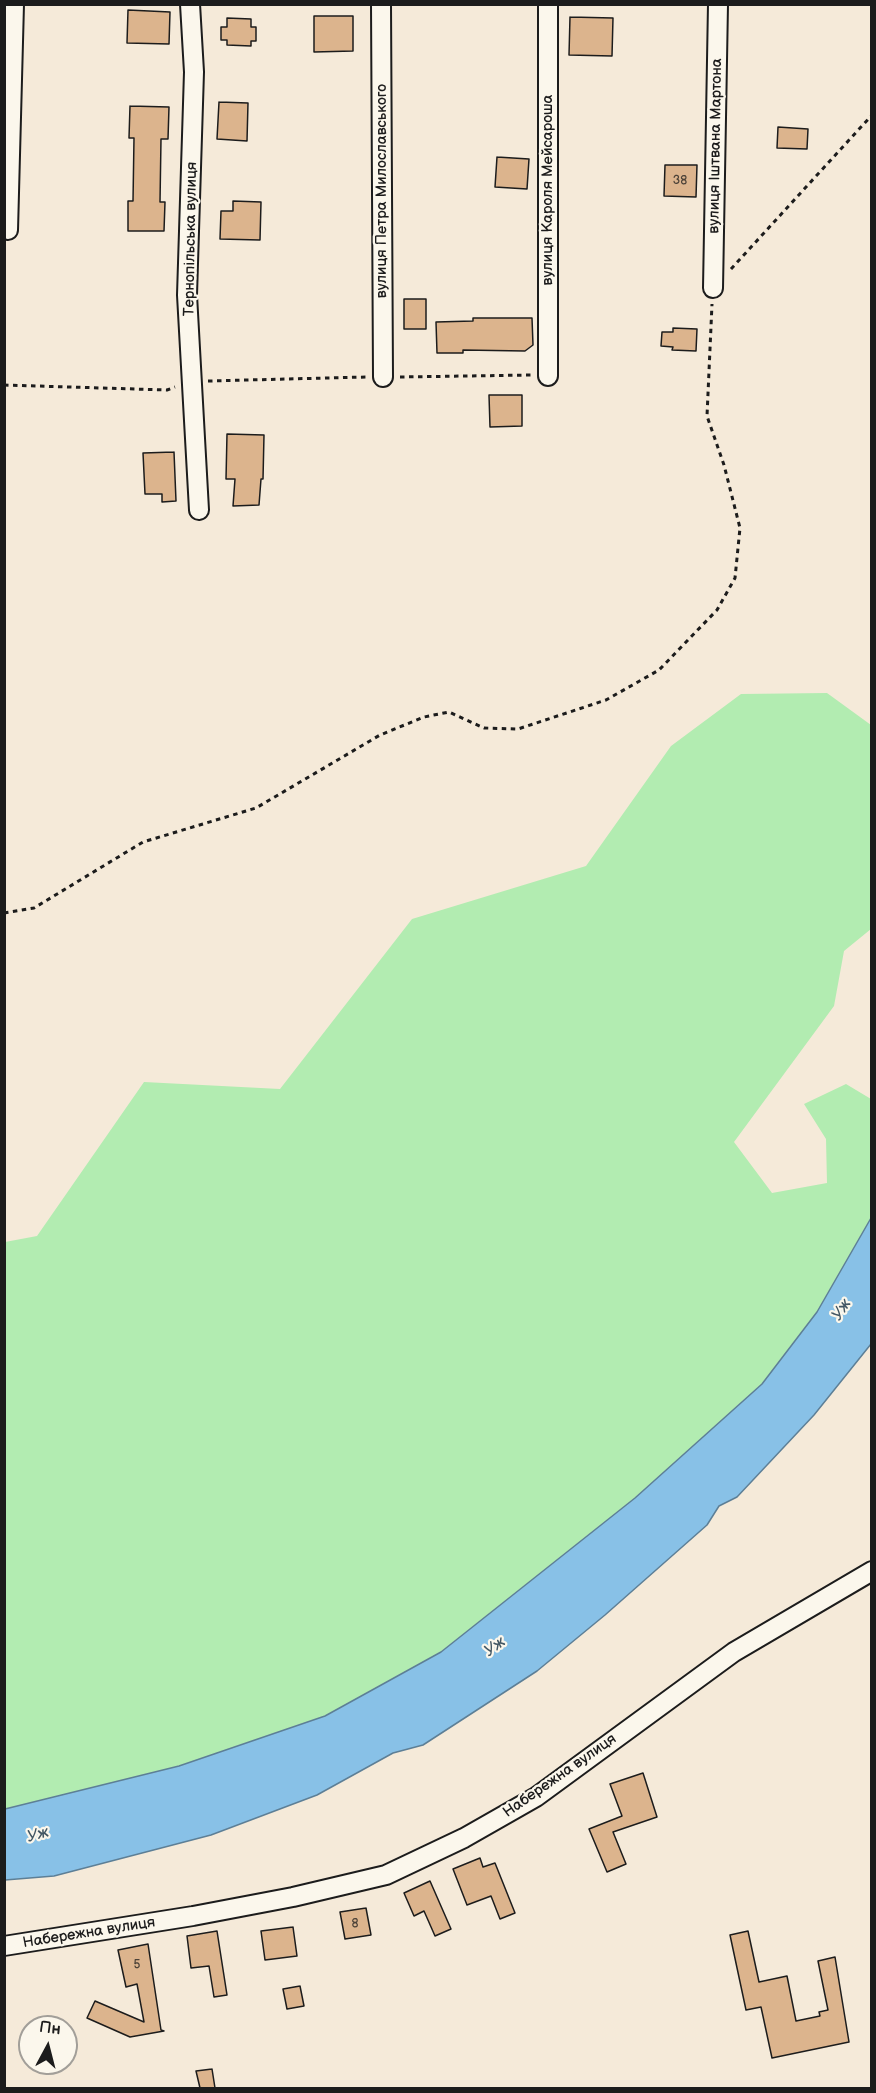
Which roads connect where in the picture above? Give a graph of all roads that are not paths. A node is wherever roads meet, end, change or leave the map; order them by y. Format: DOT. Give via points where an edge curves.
graph roads {
  1 [pos="14,4"];
  2 [pos="190,4"];
  3 [pos="381,4"];
  4 [pos="548,4"];
  5 [pos="718,4"];
  6 [pos="8,230"];
  7 [pos="713,288"];
  8 [pos="548,376"];
  9 [pos="383,377"];
  10 [pos="199,510"];
  11 [pos="872,1571"];
  12 [pos="4,1946"];
  1 -- 6 [label="street"];
  2 -- 10 [label="street, Тернопільська вулиця" via="194,72 187,295"];
  3 -- 9 [label="street, вулиця Петра Милославського"];
  4 -- 8 [label="street, вулиця Кароля Мейсароша"];
  5 -- 7 [label="street, вулиця Іштвана Мартона"];
  11 -- 12 [label="street, Набережна вулиця" via="734,1652 536,1797 464,1838 386,1875 194,1916"];
}
